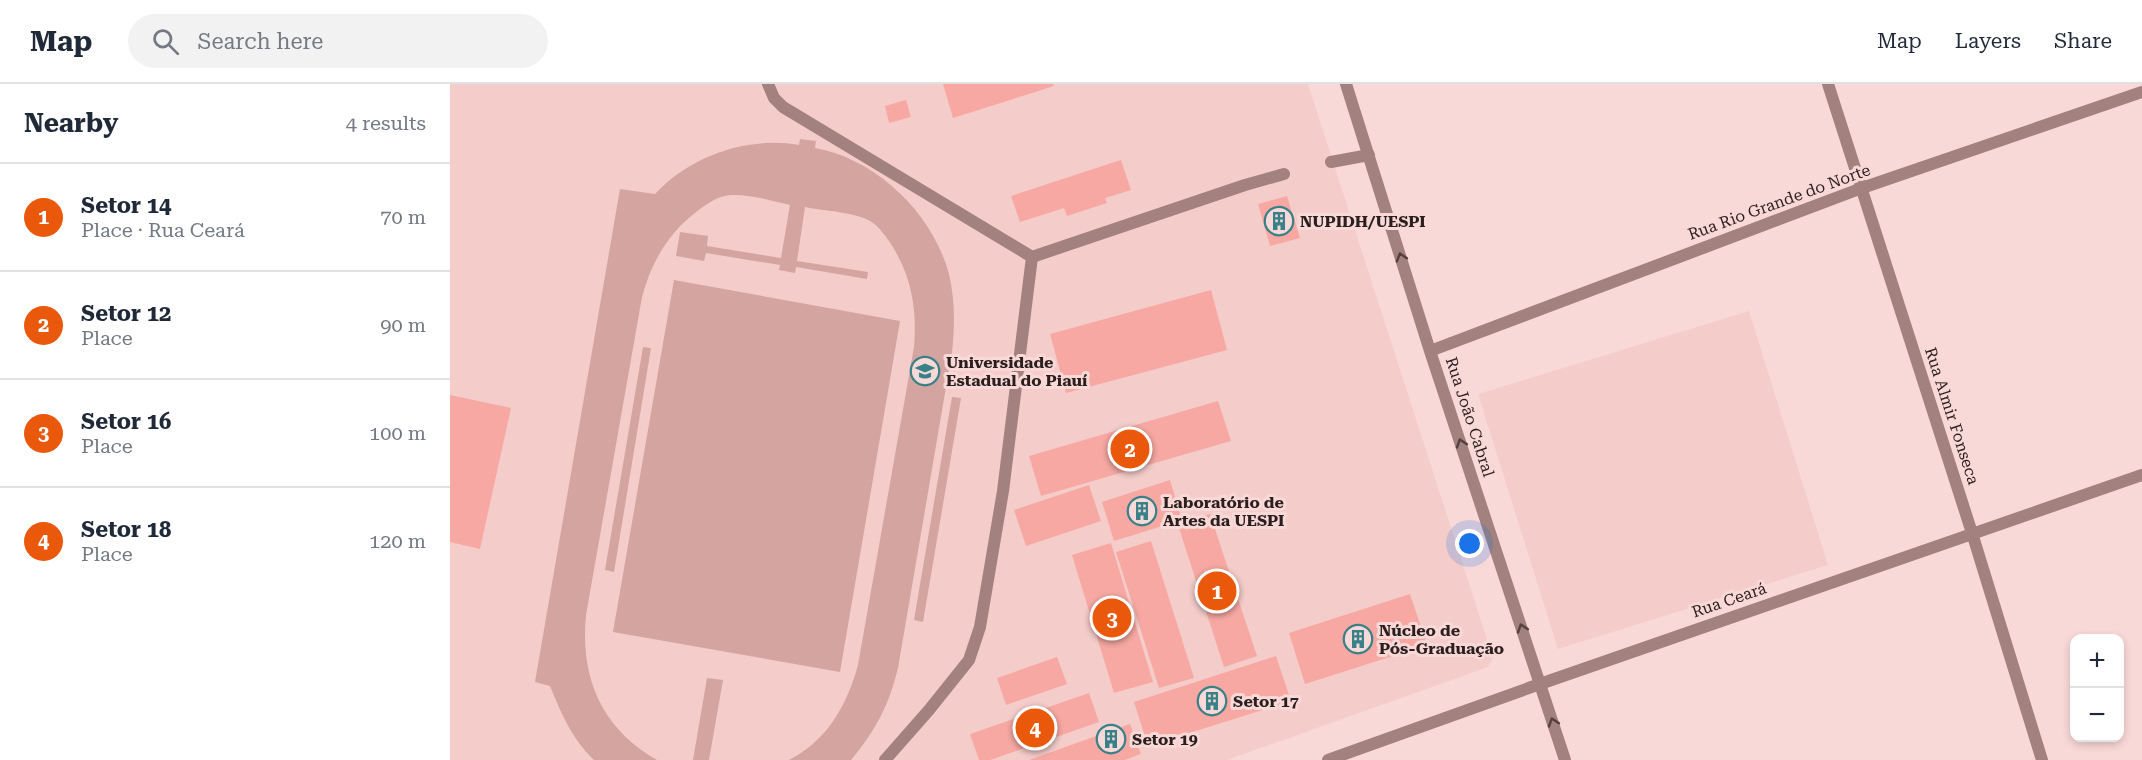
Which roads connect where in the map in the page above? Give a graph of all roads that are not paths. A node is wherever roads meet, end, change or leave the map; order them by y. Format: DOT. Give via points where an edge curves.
graph roads {
  1 [pos="768,84"];
  2 [pos="1346,84"];
  3 [pos="1828,84"];
  4 [pos="2142,92"];
  5 [pos="1369,155"];
  6 [pos="1331,162"];
  7 [pos="1284,174"];
  8 [pos="1862,188"];
  9 [pos="1032,256"];
  10 [pos="1430,351"];
  11 [pos="2142,475"];
  12 [pos="1972,533"];
  13 [pos="1540,684"];
  14 [pos="885,760"];
  15 [pos="1328,760"];
  16 [pos="1565,760"];
  17 [pos="2042,760"];
  1 -- 9 [label="street" via="783,107"];
  2 -- 5 [label="street, Rua João Cabral"];
  3 -- 8 [label="street, Rua Almir Fonseca"];
  4 -- 8 [label="street, Rua Rio Grande do Norte"];
  5 -- 6 [label="street"];
  10 -- 5 [label="street, Rua João Cabral, one-way"];
  7 -- 9 [label="street"];
  8 -- 10 [label="street, Rua Rio Grande do Norte"];
  8 -- 12 [label="street, Rua Almir Fonseca"];
  9 -- 14 [label="street" via="1003,491 980,627 969,660"];
  13 -- 10 [label="street, Rua João Cabral, one-way"];
  11 -- 12 [label="street, Rua Ceará"];
  12 -- 13 [label="street, Rua Ceará"];
  12 -- 17 [label="street, Rua Almir Fonseca"];
  13 -- 15 [label="street, Rua Ceará"];
  16 -- 13 [label="street, Rua João Cabral, one-way"];
}
